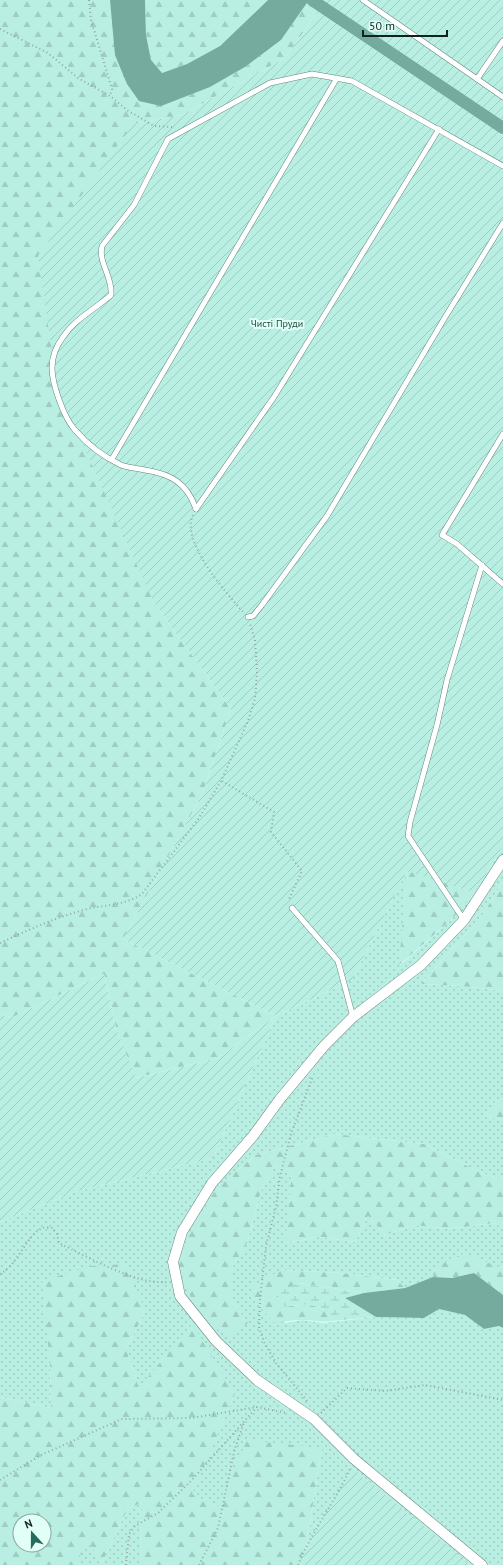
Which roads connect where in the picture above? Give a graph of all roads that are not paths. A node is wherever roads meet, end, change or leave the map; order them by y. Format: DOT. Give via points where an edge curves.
graph roads {
  1 [pos="363,0"];
  2 [pos="503,41"];
  3 [pos="338,78"];
  4 [pos="477,79"];
  5 [pos="503,97"];
  6 [pos="439,129"];
  7 [pos="503,166"];
  8 [pos="503,223"];
  9 [pos="503,434"];
  10 [pos="112,459"];
  11 [pos="482,565"];
  12 [pos="503,584"];
  13 [pos="248,618"];
  14 [pos="503,860"];
  15 [pos="292,908"];
  16 [pos="464,920"];
  17 [pos="353,1017"];
  18 [pos="482,1565"];
  1 -- 4 [label="lane"];
  2 -- 4 [label="lane"];
  3 -- 6 [label="lane" via="352,81"];
  3 -- 10 [label="lane"];
  3 -- 10 [label="lane" via="312,74 270,82 168,139 134,205 102,246 100,254 112,287 111,295 79,319 67,332 54,354 52,368 60,402 71,425 89,443"];
  4 -- 5 [label="lane"];
  6 -- 7 [label="lane"];
  6 -- 10 [label="lane" via="274,397 196,510 192,498 181,484 169,475 122,465"];
  8 -- 13 [label="lane" via="327,516 262,605"];
  9 -- 11 [label="lane" via="442,535"];
  11 -- 12 [label="lane"];
  11 -- 16 [label="lane" via="446,680 408,836"];
  14 -- 16 [label="street"];
  15 -- 17 [label="lane" via="338,960"];
  16 -- 17 [label="street" via="421,965"];
  17 -- 18 [label="street" via="324,1046 212,1183 182,1232 173,1262 180,1296 216,1341 257,1380 314,1419 354,1459"];
}
